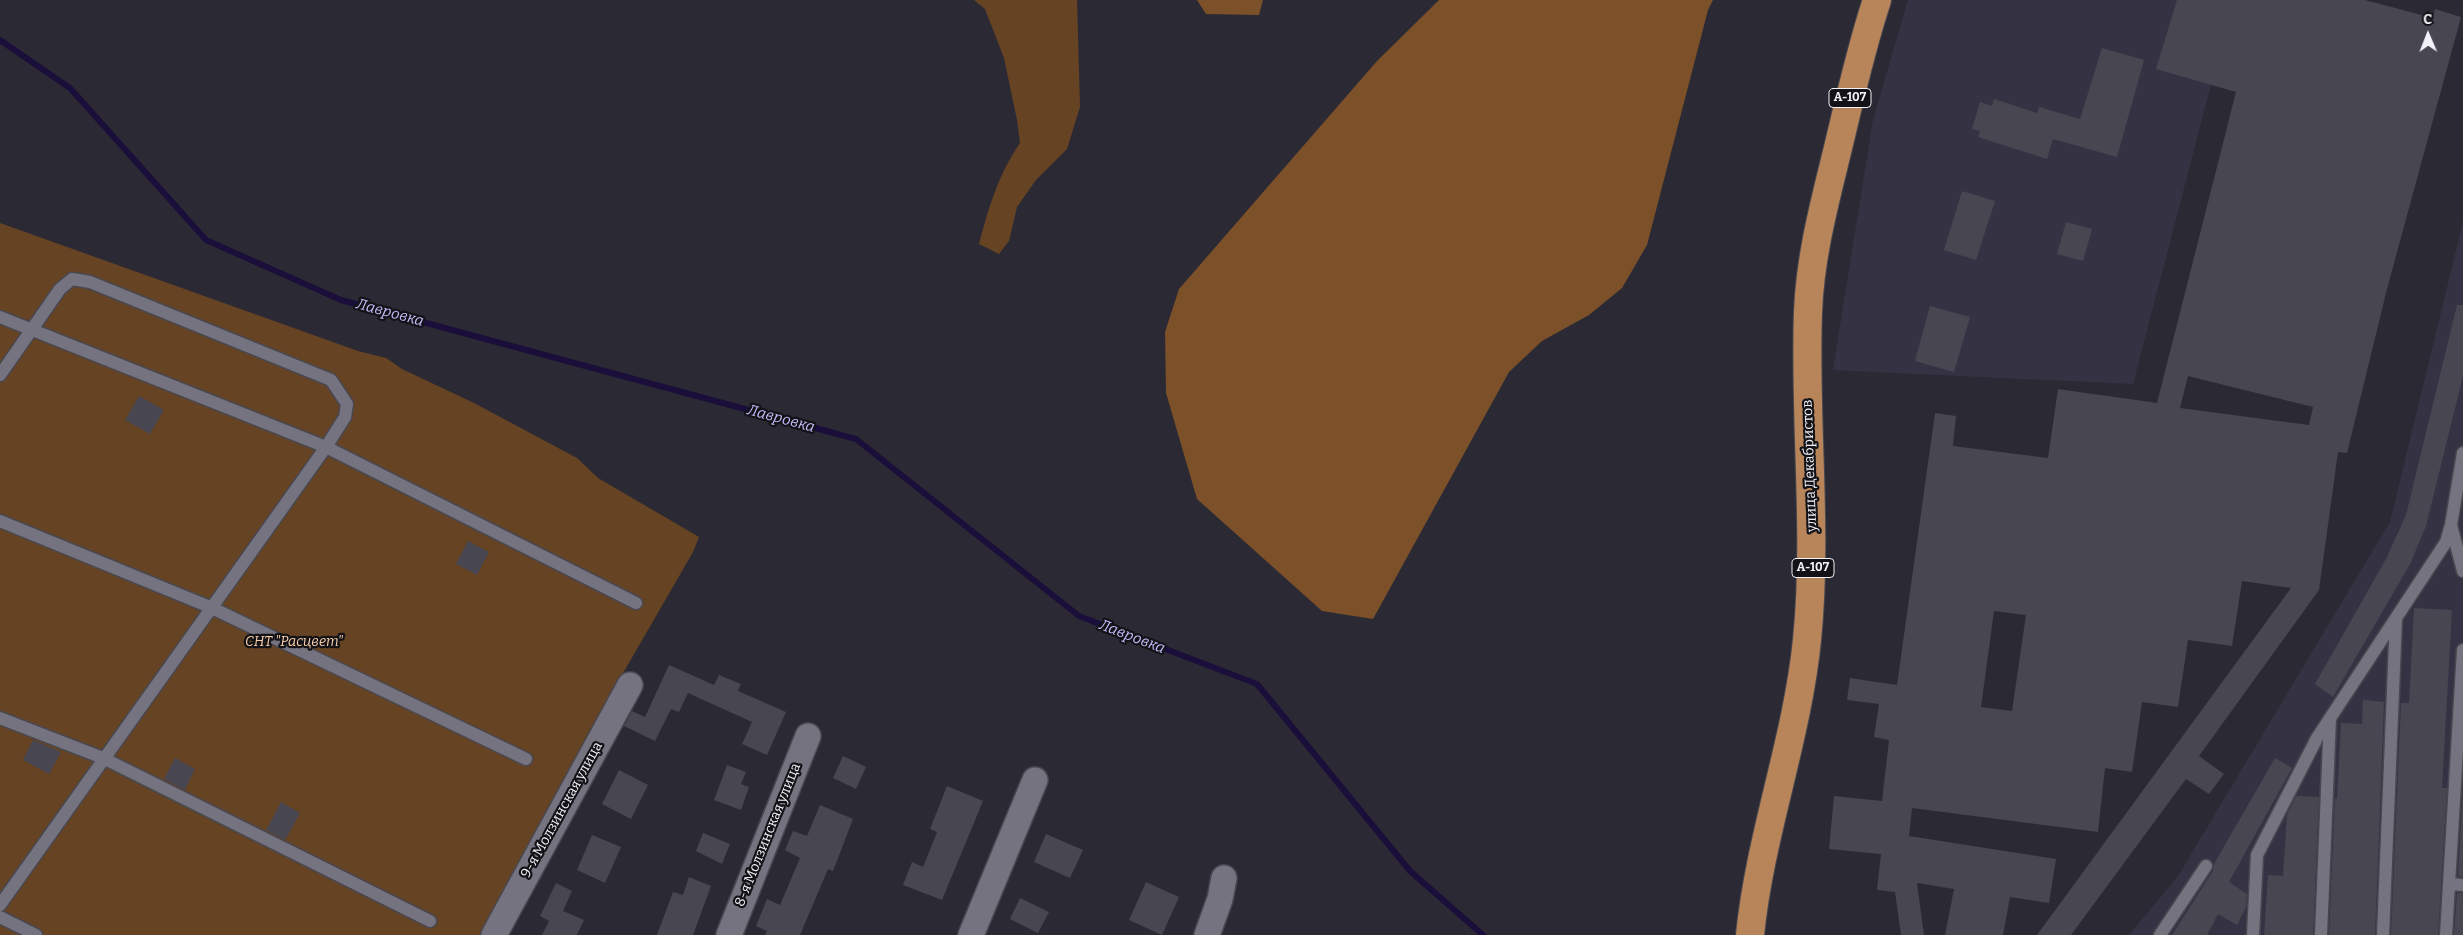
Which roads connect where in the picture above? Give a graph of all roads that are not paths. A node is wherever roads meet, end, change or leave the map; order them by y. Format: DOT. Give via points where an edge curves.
graph roads {
  1 [pos="1877,0"];
  2 [pos="0,317"];
  3 [pos="32,330"];
  4 [pos="0,375"];
  5 [pos="326,447"];
  6 [pos="2463,454"];
  7 [pos="0,521"];
  8 [pos="2451,525"];
  9 [pos="2463,570"];
  10 [pos="636,603"];
  11 [pos="210,607"];
  12 [pos="2396,618"];
  13 [pos="2463,650"];
  14 [pos="630,685"];
  15 [pos="0,718"];
  16 [pos="2330,718"];
  17 [pos="808,736"];
  18 [pos="103,758"];
  19 [pos="526,759"];
  20 [pos="1035,780"];
  21 [pos="2206,866"];
  22 [pos="1224,878"];
  23 [pos="2449,884"];
  24 [pos="2463,885"];
  25 [pos="0,905"];
  26 [pos="0,917"];
  27 [pos="430,921"];
  28 [pos="36,935"];
  29 [pos="494,935"];
  30 [pos="729,935"];
  31 [pos="971,935"];
  32 [pos="1207,935"];
  33 [pos="1750,935"];
  34 [pos="2160,935"];
  35 [pos="2252,935"];
  36 [pos="2321,935"];
  37 [pos="2383,935"];
  38 [pos="2446,935"];
  1 -- 33 [label="highway, улица Декабристов / А-107" via="1866,34 1816,251 1808,309 1813,565 1807,642 1796,713 1754,896"];
  2 -- 3 [label="lane"];
  3 -- 4 [label="lane"];
  3 -- 5 [label="lane"];
  3 -- 5 [label="lane" via="60,289 72,278 90,282 331,380 347,404 345,417"];
  5 -- 10 [label="lane"];
  5 -- 11 [label="lane"];
  6 -- 8 [label="lane"];
  7 -- 11 [label="lane"];
  8 -- 9 [label="lane"];
  8 -- 12 [label="lane" via="2446,542"];
  11 -- 18 [label="lane"];
  11 -- 19 [label="lane"];
  12 -- 16 [label="lane"];
  12 -- 37 [label="lane"];
  13 -- 23 [label="lane"];
  14 -- 29 [label="street, 9-я Молзинская улица"];
  15 -- 18 [label="lane"];
  16 -- 35 [label="lane" via="2257,855"];
  16 -- 36 [label="lane"];
  17 -- 30 [label="street, 8-я Молзинская улица"];
  18 -- 25 [label="lane"];
  18 -- 27 [label="lane"];
  20 -- 31 [label="street"];
  21 -- 34 [label="lane"];
  22 -- 32 [label="street"];
  23 -- 24 [label="lane"];
  23 -- 38 [label="lane"];
  26 -- 28 [label="lane"];
}
